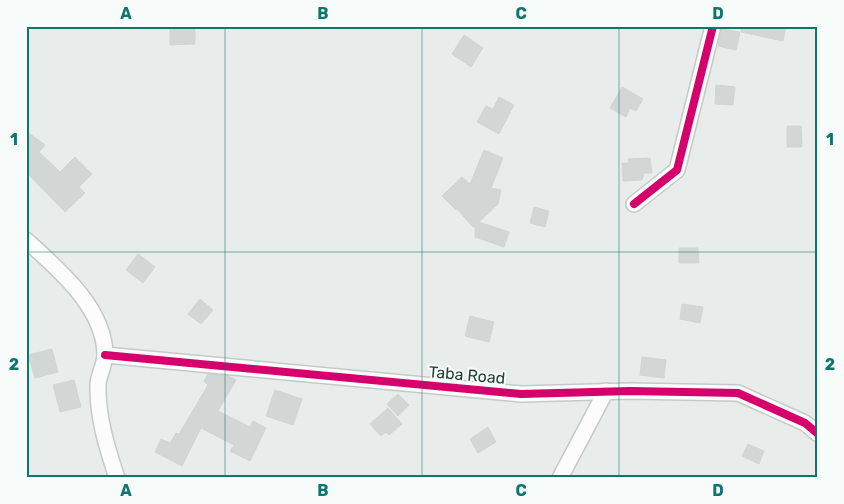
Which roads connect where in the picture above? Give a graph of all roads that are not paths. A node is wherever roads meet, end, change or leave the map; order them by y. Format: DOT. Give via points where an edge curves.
graph roads {
  1 [pos="713,26"];
  2 [pos="634,204"];
  3 [pos="26,240"];
  4 [pos="105,354"];
  5 [pos="606,391"];
  6 [pos="818,434"];
  7 [pos="116,478"];
  8 [pos="560,478"];
  1 -- 2 [label="street" via="676,170"];
  3 -- 4 [label="street" via="68,278 89,306 100,329"];
  4 -- 5 [label="street, Taba Road" via="521,394"];
  4 -- 7 [label="street" via="98,383 100,413"];
  5 -- 6 [label="street, Taba Road" via="738,393 805,423"];
  5 -- 8 [label="street"];
}
